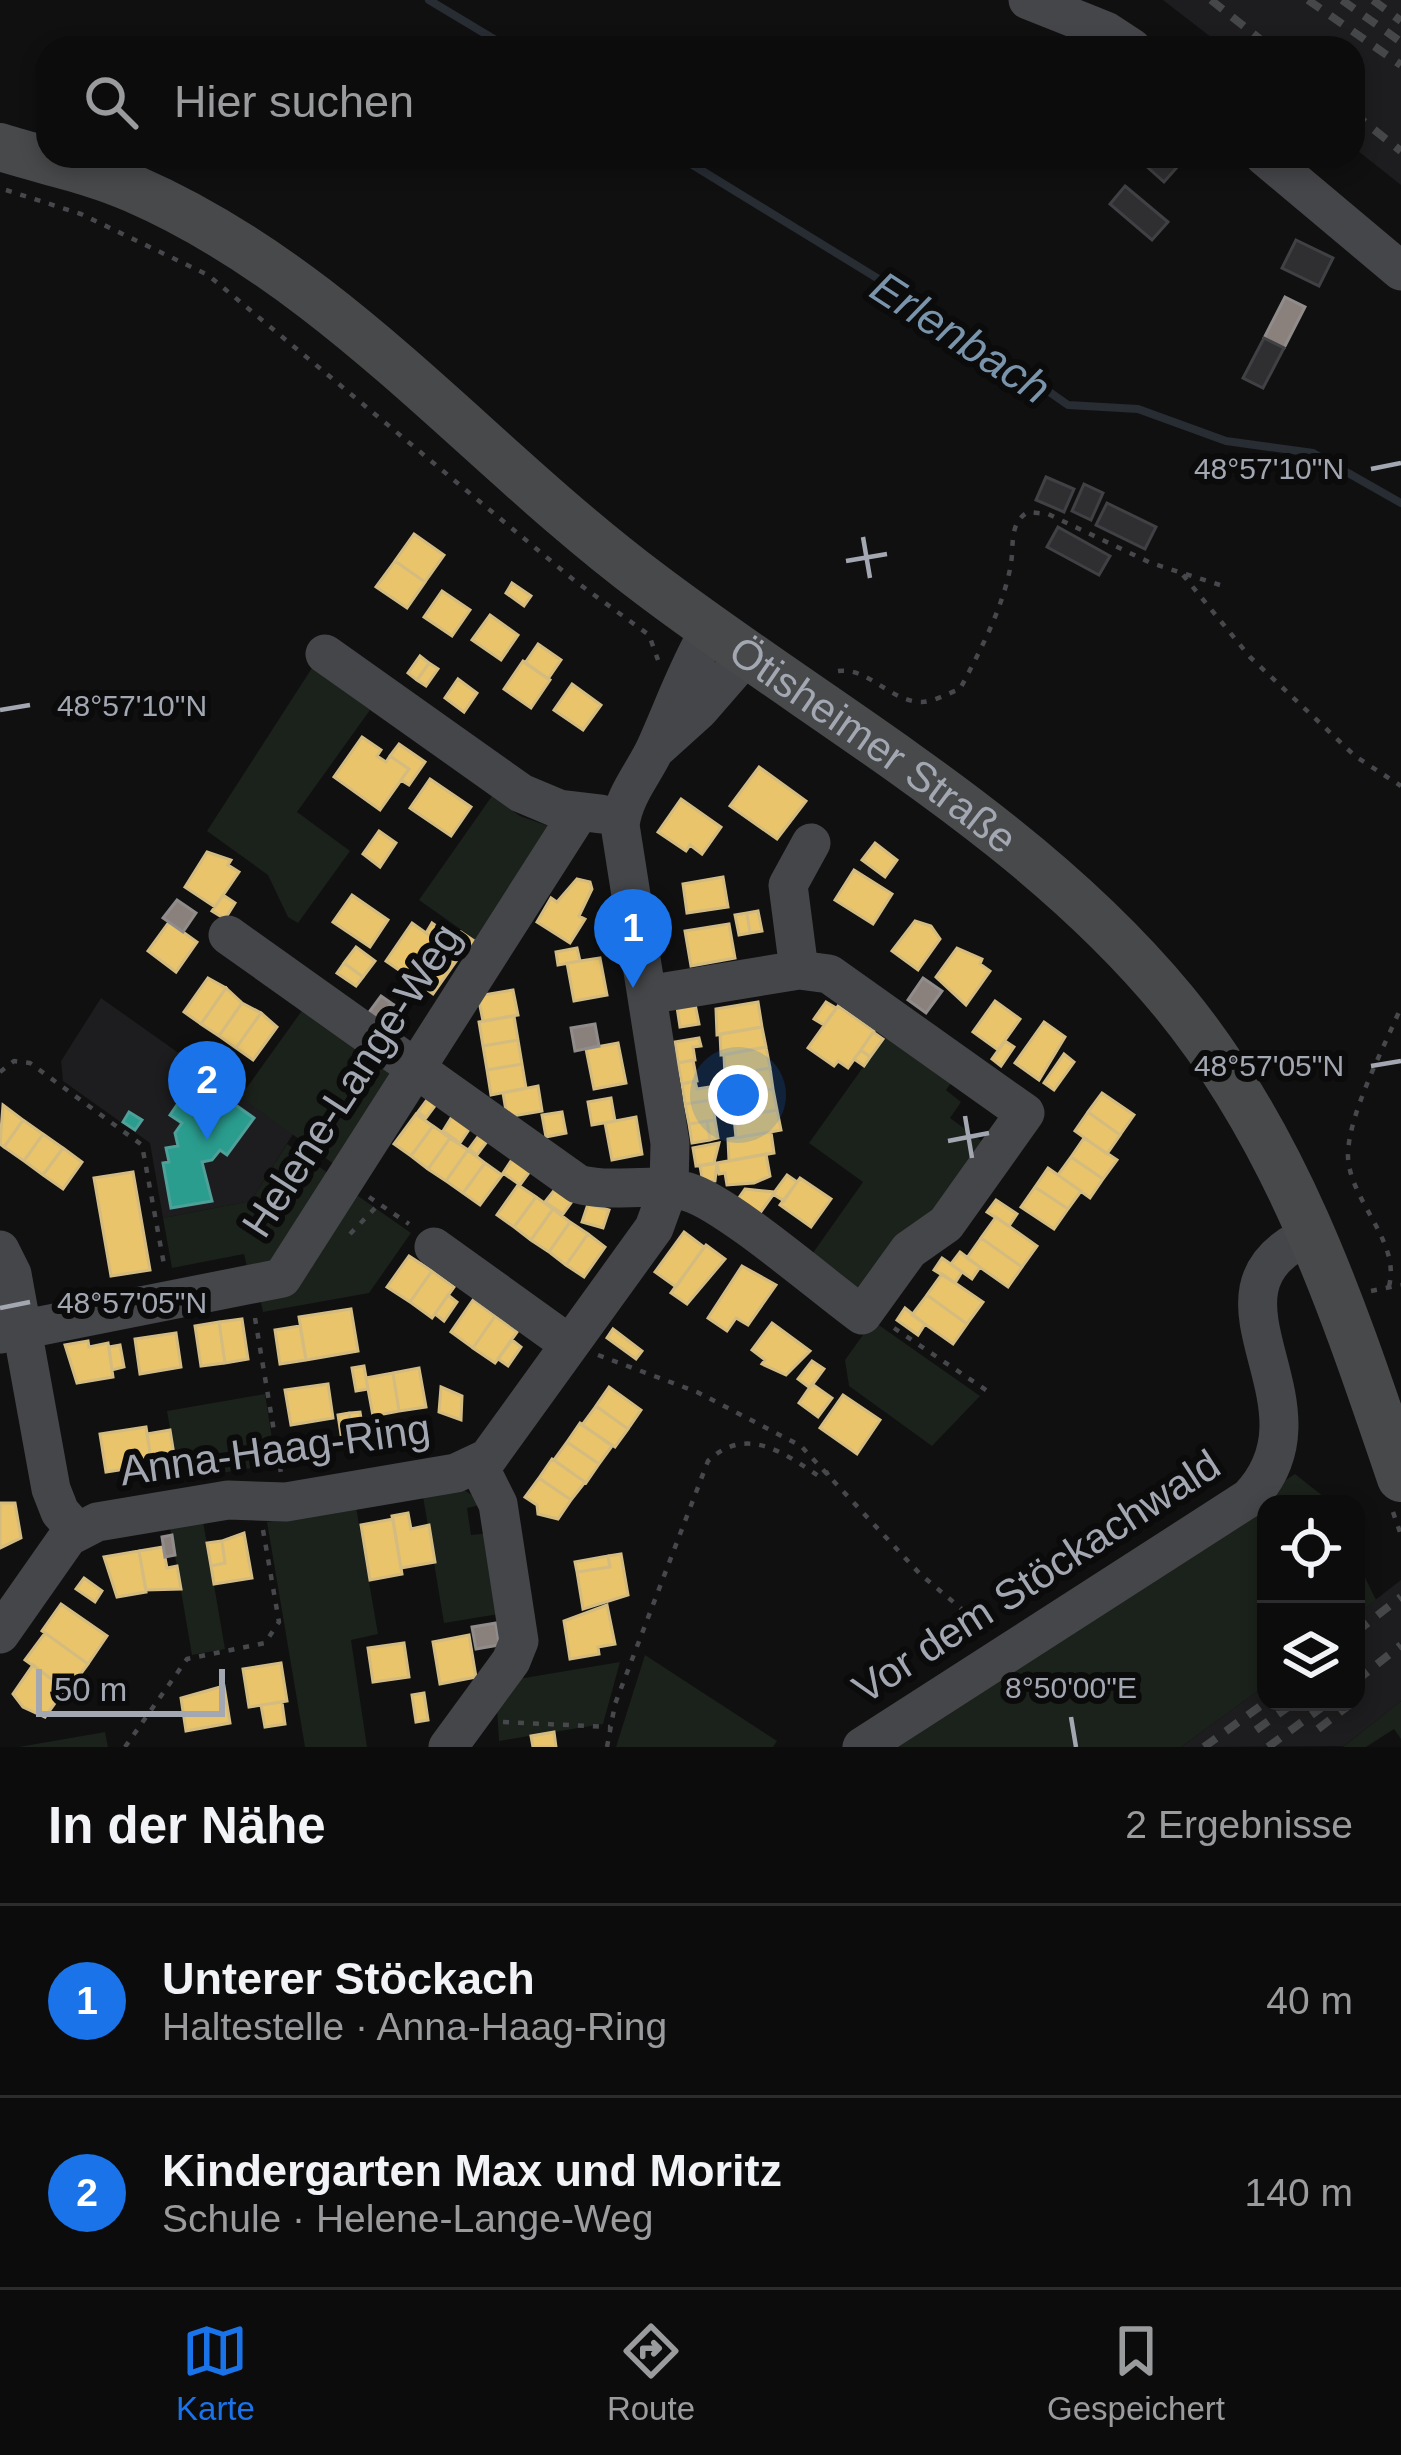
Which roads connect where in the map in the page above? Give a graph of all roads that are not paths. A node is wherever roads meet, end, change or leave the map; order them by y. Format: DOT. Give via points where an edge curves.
graph roads {
  1 [pos="1028,0"];
  2 [pos="1109,26"];
  3 [pos="0,147"];
  4 [pos="36,158"];
  5 [pos="68,168"];
  6 [pos="1278,168"];
  7 [pos="1401,271"];
  8 [pos="728,643"];
  9 [pos="325,654"];
  10 [pos="654,750"];
  11 [pos="574,812"];
  12 [pos="621,814"];
  13 [pos="811,843"];
  14 [pos="228,934"];
  15 [pos="799,970"];
  16 [pos="646,994"];
  17 [pos="414,1071"];
  18 [pos="669,1187"];
  19 [pos="1314,1233"];
  20 [pos="434,1247"];
  21 [pos="0,1250"];
  22 [pos="11,1331"];
  23 [pos="569,1344"];
  24 [pos="478,1464"];
  25 [pos="1397,1495"];
  26 [pos="76,1530"];
  27 [pos="0,1634"];
  28 [pos="448,1747"];
  29 [pos="862,1747"];
  1 -- 2 [label="street"];
  3 -- 4 [label="main road, Ötisheimer Straße"];
  5 -- 8 [label="main road, Ötisheimer Straße" via="133,188 221,235 347,321 601,548"];
  6 -- 7 [label="street"];
  8 -- 10 [label="street" via="699,710"];
  8 -- 10 [label="street" via="675,691"];
  8 -- 19 [label="main road, Ötisheimer Straße" via="981,820 1108,928 1176,1004 1253,1111"];
  9 -- 11 [label="street" via="521,794"];
  10 -- 12 [label="street"];
  11 -- 12 [label="street"];
  11 -- 17 [label="street, Helene-Lange-Weg"];
  12 -- 16 [label="street, Anna-Haag-Ring"];
  13 -- 15 [label="street" via="788,885"];
  14 -- 17 [label="street"];
  15 -- 16 [label="street"];
  15 -- 18 [label="street" via="848,984 1025,1113 946,1224 909,1250 864,1312 715,1206"];
  16 -- 18 [label="street, Anna-Haag-Ring" via="670,1143"];
  17 -- 18 [label="street" via="578,1184"];
  17 -- 22 [label="street, Helene-Lange-Weg" via="282,1278"];
  18 -- 23 [label="street, Anna-Haag-Ring" via="641,1248"];
  19 -- 25 [label="main road, Ötisheimer Straße"];
  19 -- 29 [label="street, Vor dem Stöckachwald" via="1269,1259 1258,1292 1260,1335 1282,1405 1268,1478 1249,1498"];
  20 -- 23 [label="street"];
  21 -- 22 [label="street, Anna-Haag-Ring" via="12,1274"];
  22 -- 26 [label="street, Anna-Haag-Ring" via="51,1489"];
  23 -- 24 [label="street, Anna-Haag-Ring" via="498,1450"];
  24 -- 26 [label="street, Anna-Haag-Ring"];
  24 -- 28 [label="street" via="498,1504 519,1641"];
  26 -- 27 [label="street, Anna-Haag-Ring"];
}
